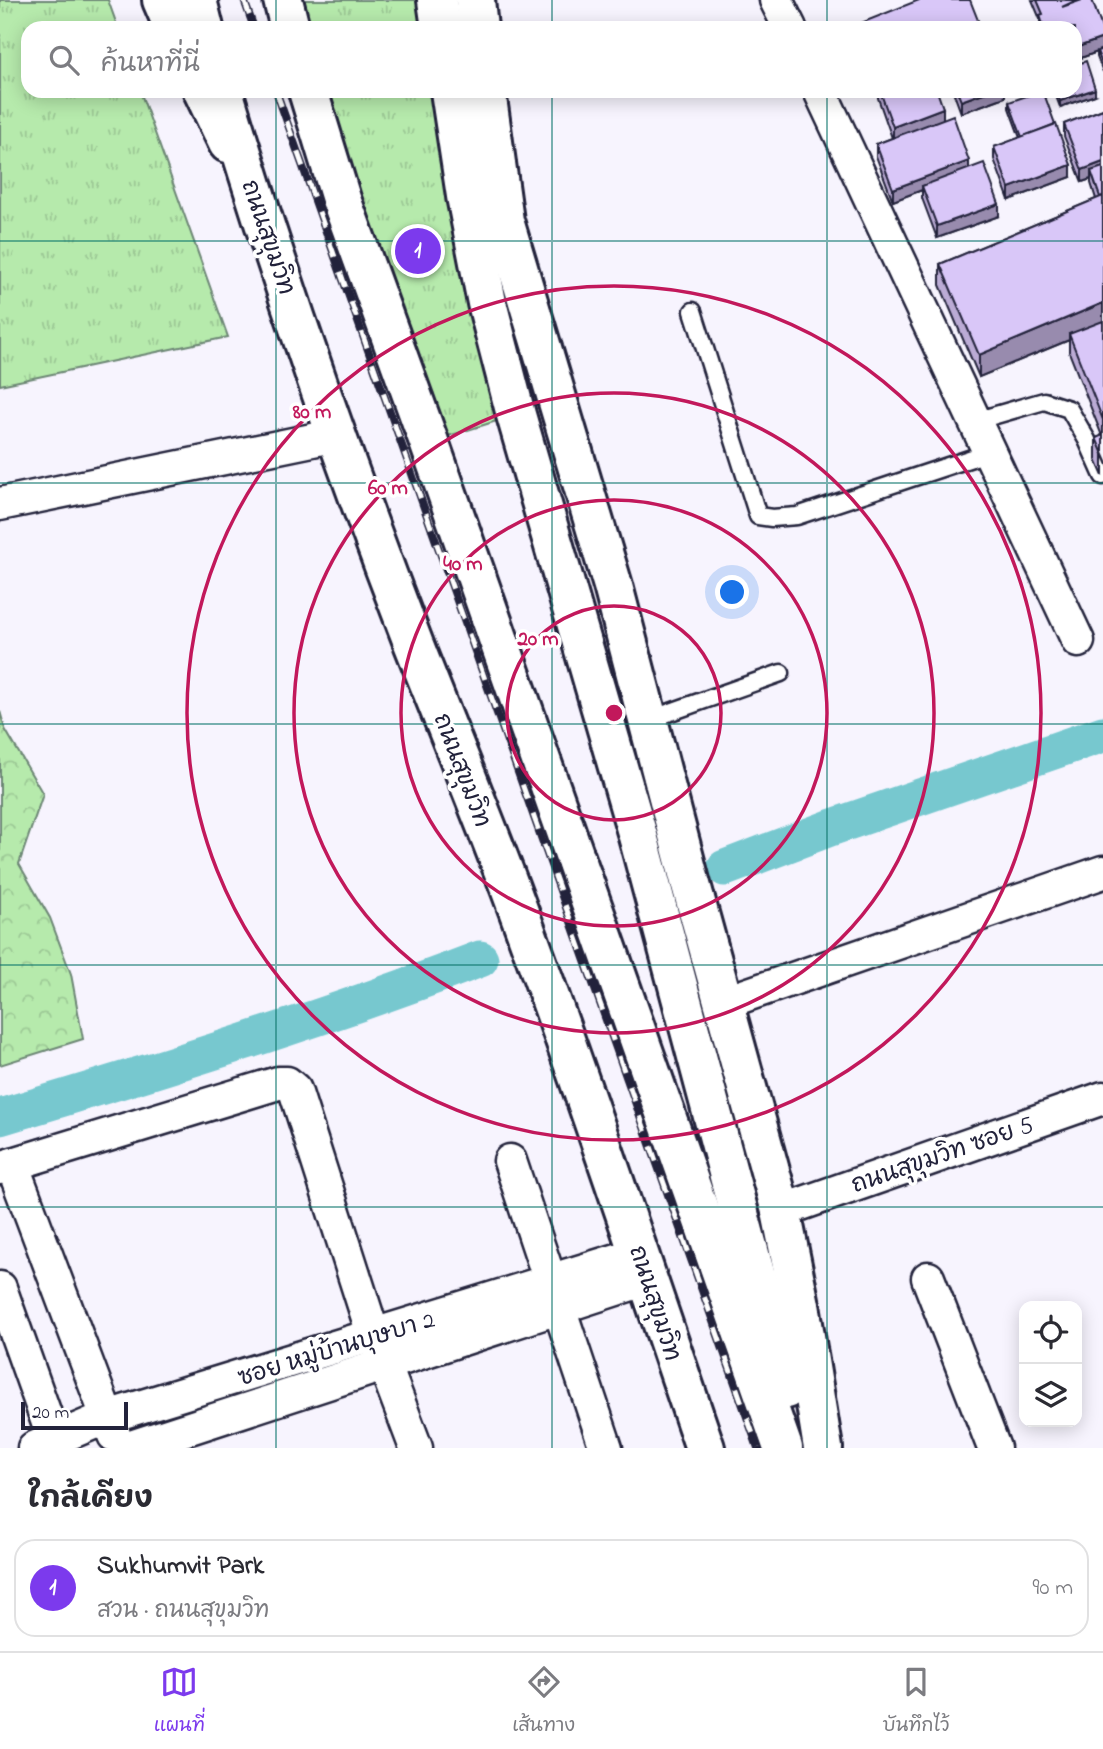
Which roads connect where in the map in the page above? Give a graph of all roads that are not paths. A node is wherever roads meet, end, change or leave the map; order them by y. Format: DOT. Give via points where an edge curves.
graph roads {
  1 [pos="162,0"];
  2 [pos="197,0"];
  3 [pos="283,0"];
  4 [pos="437,0"];
  5 [pos="475,0"];
  6 [pos="776,0"];
  7 [pos="171,21"];
  8 [pos="202,21"];
  9 [pos="288,21"];
  10 [pos="440,21"];
  11 [pos="477,21"];
  12 [pos="786,21"];
  13 [pos="206,98"];
  14 [pos="225,98"];
  15 [pos="310,98"];
  16 [pos="451,98"];
  17 [pos="487,98"];
  18 [pos="823,98"];
  19 [pos="256,202"];
  20 [pos="693,312"];
  21 [pos="975,421"];
  22 [pos="337,435"];
  23 [pos="989,452"];
  24 [pos="1103,476"];
  25 [pos="0,504"];
  26 [pos="1078,641"];
  27 [pos="781,673"];
  28 [pos="648,720"];
  29 [pos="1103,872"];
  30 [pos="723,1003"];
  31 [pos="1103,1098"];
  32 [pos="510,1161"];
  33 [pos="6,1166"];
  34 [pos="780,1211"];
  35 [pos="644,1266"];
  36 [pos="928,1278"];
  37 [pos="0,1288"];
  38 [pos="555,1294"];
  39 [pos="379,1351"];
  40 [pos="107,1418"];
  41 [pos="48,1445"];
  42 [pos="119,1448"];
  43 [pos="128,1448"];
  44 [pos="416,1448"];
  45 [pos="606,1448"];
  46 [pos="705,1448"];
  47 [pos="783,1448"];
  48 [pos="801,1448"];
  49 [pos="823,1448"];
  50 [pos="994,1448"];
  1 -- 7 [label="main road"];
  2 -- 8 [label="main road"];
  3 -- 9 [label="main road"];
  4 -- 10 [label="main road"];
  5 -- 11 [label="main road"];
  6 -- 12 [label="street"];
  13 -- 19 [label="main road"];
  14 -- 19 [label="main road, ถนนสุขุมวิท"];
  15 -- 47 [label="main road" via="341,199"];
  16 -- 48 [label="main road" via="487,303 516,415 638,836"];
  17 -- 28 [label="main road" via="504,221 613,586"];
  18 -- 21 [label="street"];
  19 -- 22 [label="main road, ถนนสุขุมวิท"];
  20 -- 23 [label="lane" via="758,516 797,516"];
  21 -- 23 [label="street"];
  21 -- 24 [label="lane" via="1044,401 1069,409"];
  22 -- 25 [label="street"];
  22 -- 35 [label="main road, ถนนสุขุมวิท" via="510,888"];
  23 -- 26 [label="street"];
  27 -- 28 [label="lane"];
  28 -- 30 [label="main road"];
  29 -- 30 [label="street"];
  30 -- 34 [label="main road"];
  31 -- 34 [label="street, ถนนสุขุมวิท ซอย 5"];
  32 -- 38 [label="street"];
  33 -- 39 [label="street" via="287,1083 295,1090"];
  33 -- 40 [label="street"];
  34 -- 49 [label="main road"];
  35 -- 38 [label="street, ซอย หมู่บ้านบุษบา 2"];
  35 -- 46 [label="main road, ถนนสุขุมวิท"];
  36 -- 50 [label="street"];
  37 -- 41 [label="street"];
  38 -- 39 [label="street, ซอย หมู่บ้านบุษบา 2"];
  38 -- 45 [label="street"];
  39 -- 40 [label="street, ซอย หมู่บ้านบุษบา 2"];
  39 -- 43 [label="street"];
  39 -- 44 [label="street"];
  40 -- 41 [label="street, ซอย หมู่บ้านบุษบา 2"];
  40 -- 42 [label="street"];
}
